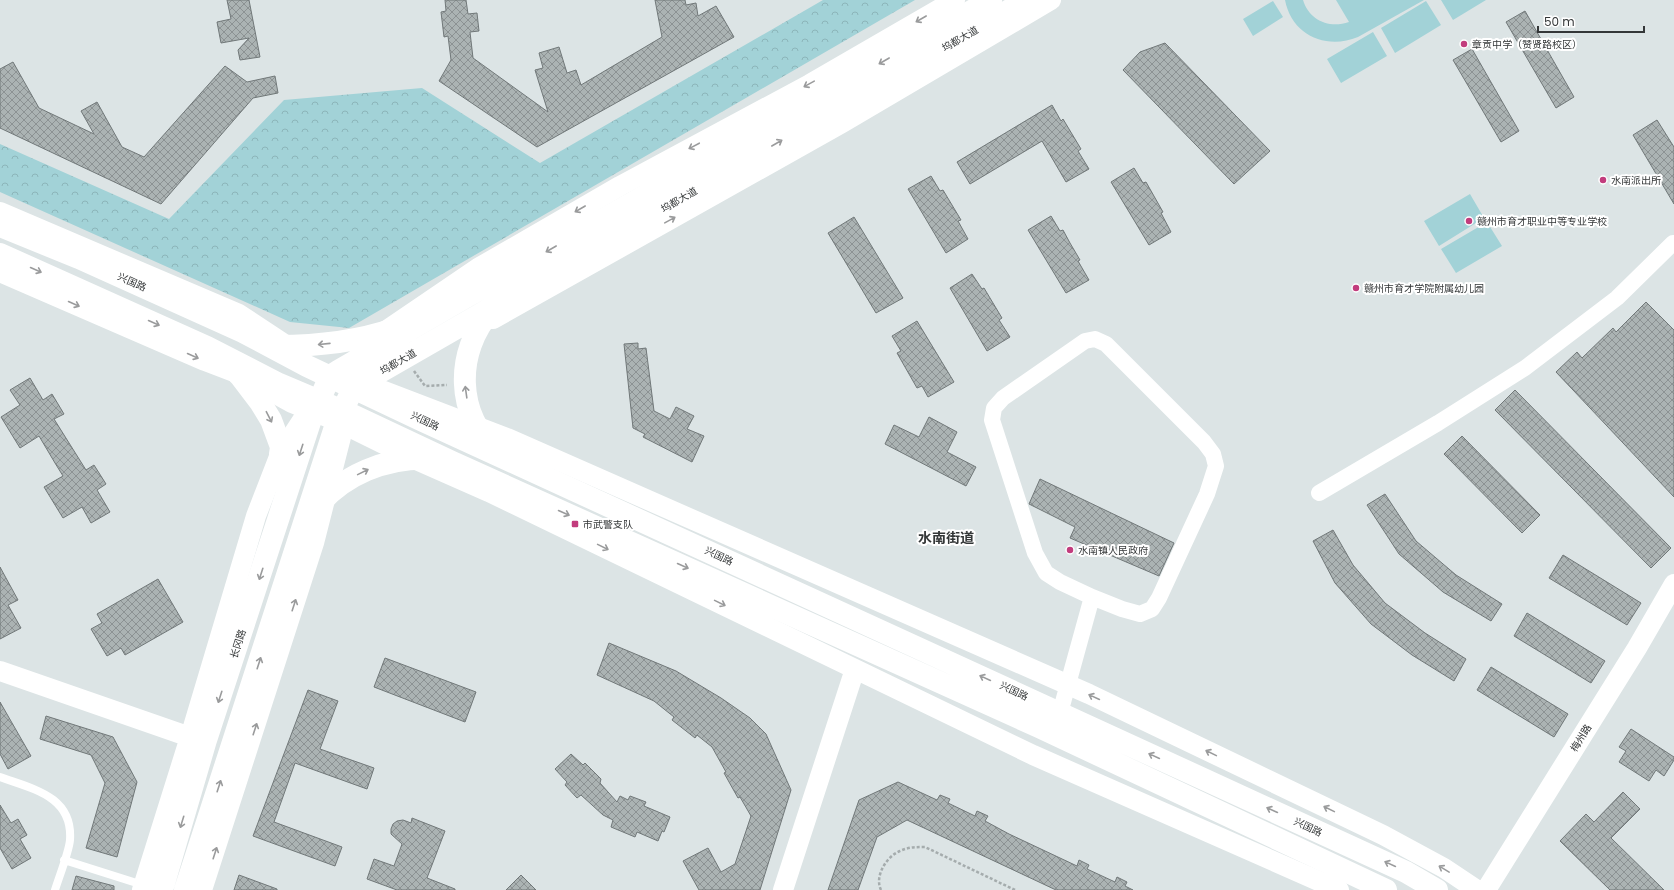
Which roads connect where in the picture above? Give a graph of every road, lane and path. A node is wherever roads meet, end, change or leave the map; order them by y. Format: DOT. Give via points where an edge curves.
graph roads {
  1 [pos="955,0"];
  2 [pos="991,0"];
  3 [pos="1027,0"];
  4 [pos="1051,0"];
  5 [pos="0,212"];
  6 [pos="0,226"];
  7 [pos="1673,243"];
  8 [pos="0,254"];
  9 [pos="0,272"];
  10 [pos="466,297"];
  11 [pos="501,302"];
  12 [pos="479,327"];
  13 [pos="243,332"];
  14 [pos="381,333"];
  15 [pos="288,346"];
  16 [pos="207,347"];
  17 [pos="331,372"];
  18 [pos="239,374"];
  19 [pos="362,386"];
  20 [pos="313,405"];
  21 [pos="343,418"];
  22 [pos="478,427"];
  23 [pos="280,454"];
  24 [pos="412,458"];
  25 [pos="507,458"];
  26 [pos="452,462"];
  27 [pos="1319,493"];
  28 [pos="327,496"];
  29 [pos="286,500"];
  30 [pos="304,526"];
  31 [pos="1674,584"];
  32 [pos="1092,596"];
  33 [pos="855,669"];
  34 [pos="0,671"];
  35 [pos="1068,685"];
  36 [pos="1060,713"];
  37 [pos="190,737"];
  38 [pos="0,777"];
  39 [pos="64,860"];
  40 [pos="149,888"];
  41 [pos="55,890"];
  42 [pos="185,890"];
  43 [pos="202,890"];
  44 [pos="783,890"];
  45 [pos="881,890"];
  46 [pos="1015,890"];
  47 [pos="1339,890"];
  48 [pos="1386,890"];
  49 [pos="1437,890"];
  50 [pos="1477,890"];
  51 [pos="1486,890"];
  1 -- 14 [label="street, one-way" via="810,84 620,186 478,268"];
  2 -- 10 [label="main road, 坞都大道, one-way"];
  11 -- 3 [label="main road, 坞都大道, one-way"];
  12 -- 4 [label="street, one-way" via="842,123"];
  5 -- 15 [label="street" via="239,314"];
  6 -- 13 [label="main road, 兴国路" via="79,258"];
  7 -- 27 [label="street" via="1617,298 1524,368 1438,423"];
  8 -- 16 [label="main road, one-way"];
  9 -- 18 [label="street, one-way"];
  10 -- 14 [label="main road" via="422,320"];
  10 -- 17 [label="main road, 坞都大道"];
  11 -- 12 [label="main road" via="490,311"];
  11 -- 19 [label="main road, 坞都大道"];
  12 -- 19 [label="street"];
  22 -- 12 [label="main road, one-way" via="468,405 464,377 469,348"];
  13 -- 15 [label="main road" via="277,346"];
  13 -- 17 [label="main road, 兴国路" via="307,366"];
  14 -- 15 [label="main road, one-way" via="350,341"];
  14 -- 17 [label="street"];
  15 -- 17 [label="street"];
  16 -- 18 [label="main road"];
  16 -- 20 [label="main road" via="279,384"];
  17 -- 19 [label="main road, 兴国路"];
  17 -- 20 [label="main road"];
  18 -- 20 [label="street" via="292,403"];
  18 -- 23 [label="main road, one-way" via="268,415 281,448"];
  19 -- 21 [label="main road"];
  19 -- 22 [label="street"];
  19 -- 25 [label="main road, 兴国路" via="421,420"];
  20 -- 21 [label="main road"];
  20 -- 23 [label="street"];
  20 -- 29 [label="main road, 长冈路, one-way"];
  21 -- 24 [label="street"];
  21 -- 26 [label="main road"];
  21 -- 28 [label="street"];
  21 -- 30 [label="main road"];
  22 -- 25 [label="main road" via="487,440"];
  22 -- 35 [label="street"];
  23 -- 29 [label="main road" via="285,465"];
  23 -- 37 [label="street" via="256,516"];
  24 -- 26 [label="main road"];
  28 -- 24 [label="main road, one-way" via="366,470"];
  24 -- 33 [label="street, one-way" via="497,496"];
  36 -- 25 [label="main road, 兴国路, one-way"];
  26 -- 48 [label="main road, one-way" via="1039,727"];
  28 -- 30 [label="main road"];
  43 -- 28 [label="street, one-way"];
  29 -- 40 [label="main road, 长冈路, one-way" via="206,740"];
  42 -- 30 [label="main road, one-way"];
  31 -- 51 [label="street, 梅州路"];
  32 -- 32 [label="street" via="1140,614 1152,609 1207,494 1216,466 1213,454 1204,442 1106,344 1095,340 1085,341 1003,398 994,408 992,420 1035,553 1046,573"];
  32 -- 35 [label="street"];
  33 -- 44 [label="street"];
  33 -- 47 [label="street" via="1033,755"];
  34 -- 37 [label="street"];
  35 -- 36 [label="street"];
  50 -- 35 [label="street, one-way" via="1444,868 1383,835"];
  49 -- 36 [label="main road, 兴国路, one-way" via="1406,872"];
  37 -- 40 [label="street"];
  38 -- 39 [label="lane" via="44,793 58,803 67,817 70,840"];
  39 -- 40 [label="lane"];
  39 -- 41 [label="lane"];
  45 -- 46 [label="path" via="879,885 882,869 890,858 899,851 925,847"];
}
